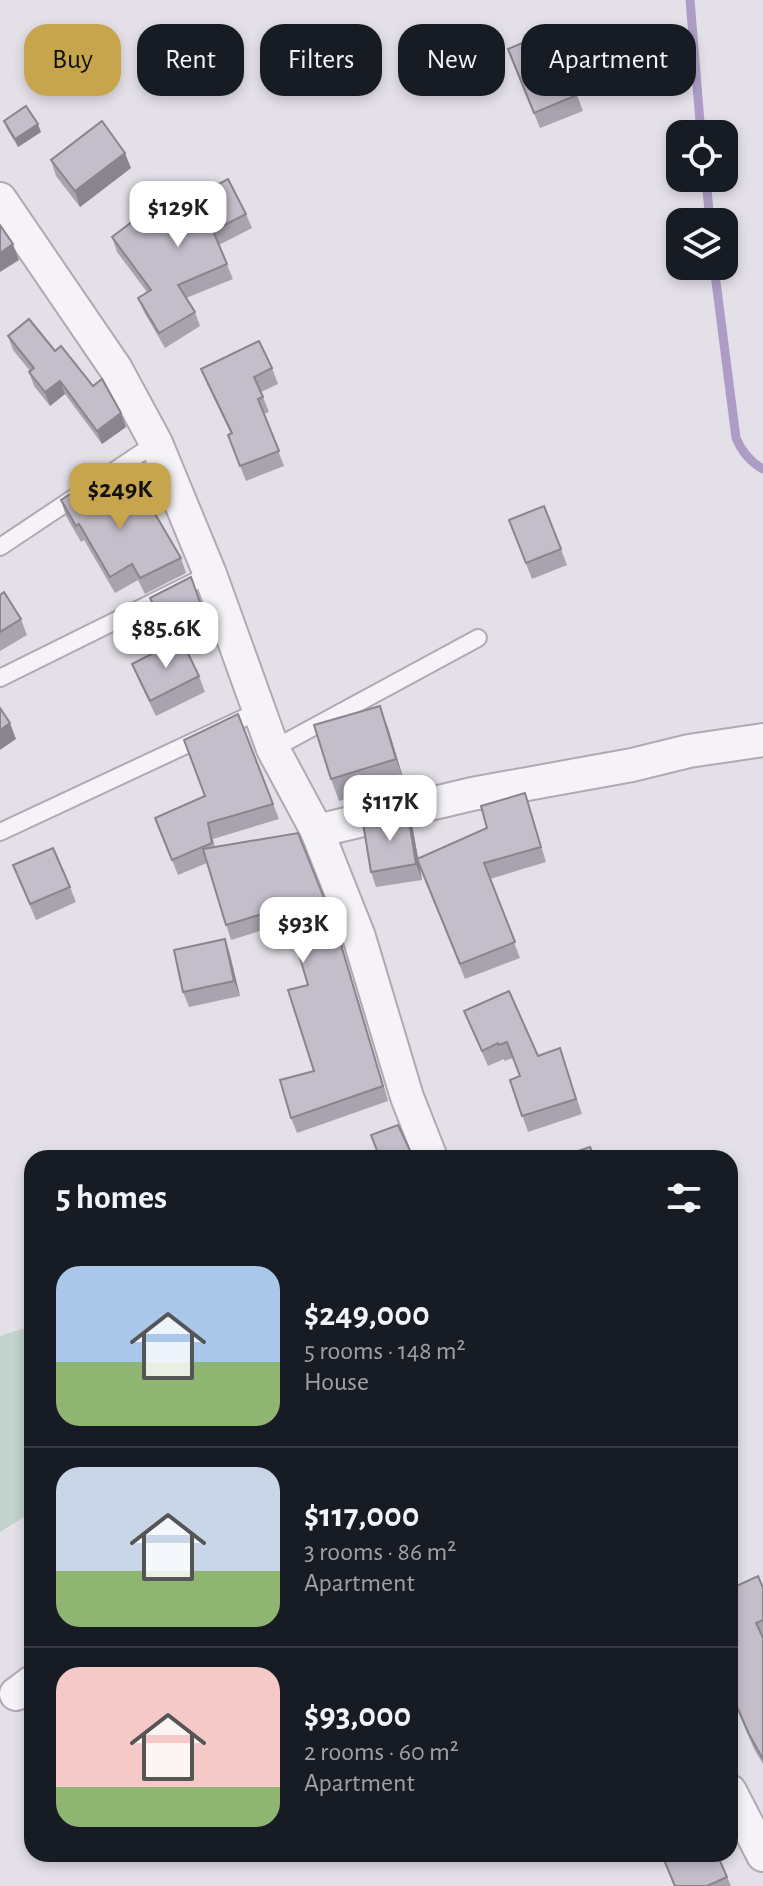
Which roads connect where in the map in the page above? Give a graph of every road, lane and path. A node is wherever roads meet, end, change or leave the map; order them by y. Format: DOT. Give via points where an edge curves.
graph roads {
  1 [pos="0,199"];
  2 [pos="156,443"];
  3 [pos="0,547"];
  4 [pos="210,574"];
  5 [pos="478,638"];
  6 [pos="0,678"];
  7 [pos="261,710"];
  8 [pos="763,740"];
  9 [pos="273,749"];
  10 [pos="317,831"];
  11 [pos="0,832"];
  12 [pos="428,1150"];
  13 [pos="738,1807"];
  14 [pos="763,1855"];
  1 -- 2 [label="street" via="116,369"];
  2 -- 3 [label="lane"];
  2 -- 4 [label="street"];
  4 -- 6 [label="lane"];
  4 -- 7 [label="street"];
  5 -- 9 [label="lane"];
  7 -- 9 [label="street"];
  7 -- 11 [label="lane"];
  8 -- 10 [label="street" via="472,794"];
  9 -- 10 [label="street"];
  10 -- 12 [label="street" via="359,937"];
  13 -- 14 [label="street"];
}
